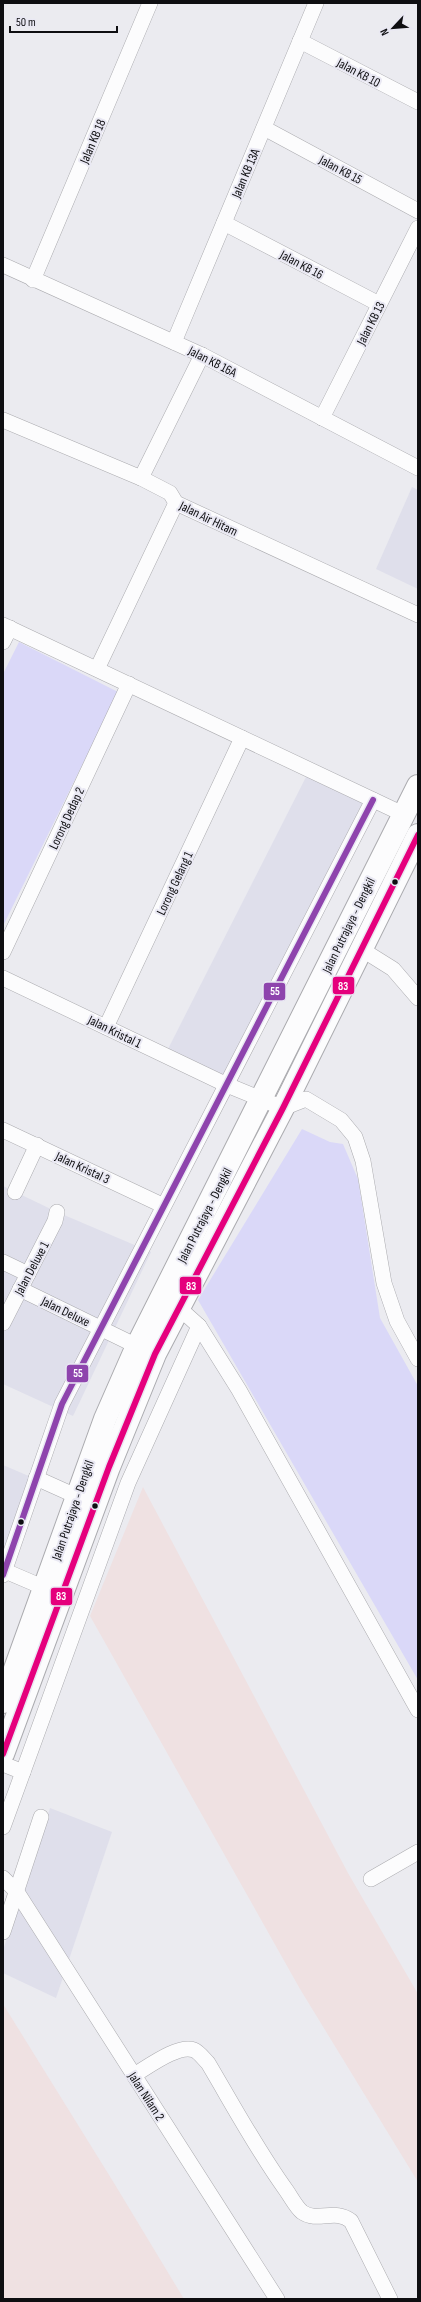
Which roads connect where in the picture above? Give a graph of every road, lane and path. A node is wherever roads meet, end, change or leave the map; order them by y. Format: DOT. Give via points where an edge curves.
graph roads {
  1 [pos="150,3"];
  2 [pos="316,3"];
  3 [pos="300,41"];
  4 [pos="418,102"];
  5 [pos="264,128"];
  6 [pos="418,211"];
  7 [pos="224,223"];
  8 [pos="418,228"];
  9 [pos="3,265"];
  10 [pos="33,280"];
  11 [pos="379,304"];
  12 [pos="174,342"];
  13 [pos="202,355"];
  14 [pos="322,418"];
  15 [pos="3,420"];
  16 [pos="418,468"];
  17 [pos="141,478"];
  18 [pos="176,503"];
  19 [pos="418,615"];
  20 [pos="6,626"];
  21 [pos="3,642"];
  22 [pos="97,669"];
  23 [pos="129,684"];
  24 [pos="242,738"];
  25 [pos="418,786"];
  26 [pos="373,800"];
  27 [pos="403,814"];
  28 [pos="418,835"];
  29 [pos="361,949"];
  30 [pos="3,952"];
  31 [pos="3,978"];
  32 [pos="418,998"];
  33 [pos="106,1027"];
  34 [pos="227,1085"];
  35 [pos="262,1098"];
  36 [pos="283,1108"];
  37 [pos="3,1130"];
  38 [pos="37,1146"];
  39 [pos="16,1192"];
  40 [pos="162,1205"];
  41 [pos="57,1212"];
  42 [pos="3,1262"];
  43 [pos="28,1274"];
  44 [pos="20,1289"];
  45 [pos="7,1305"];
  46 [pos="179,1308"];
  47 [pos="3,1323"];
  48 [pos="199,1326"];
  49 [pos="100,1328"];
  50 [pos="146,1350"];
  51 [pos="418,1359"];
  52 [pos="36,1478"];
  53 [pos="76,1496"];
  54 [pos="4,1572"];
  55 [pos="45,1588"];
  56 [pos="3,1702"];
  57 [pos="418,1710"];
  58 [pos="3,1754"];
  59 [pos="3,1764"];
  60 [pos="23,1772"];
  61 [pos="41,1817"];
  62 [pos="3,1827"];
  63 [pos="418,1852"];
  64 [pos="3,1878"];
  65 [pos="372,1879"];
  66 [pos="17,1892"];
  67 [pos="3,1932"];
  68 [pos="134,2075"];
  69 [pos="277,2299"];
  70 [pos="390,2299"];
  1 -- 10 [label="street, Jalan KB 18"];
  2 -- 3 [label="street, Jalan KB 13A"];
  3 -- 4 [label="street, Jalan KB 10"];
  3 -- 5 [label="street, Jalan KB 13A"];
  5 -- 6 [label="street, Jalan KB 15"];
  5 -- 7 [label="street, Jalan KB 13A"];
  7 -- 11 [label="street, Jalan KB 16"];
  7 -- 12 [label="street, Jalan KB 13A"];
  8 -- 11 [label="street, Jalan KB 13"];
  9 -- 10 [label="street, Jalan KB 16A"];
  10 -- 12 [label="street, Jalan KB 16A"];
  11 -- 14 [label="street, Jalan KB 13"];
  12 -- 13 [label="street, Jalan KB 16A"];
  13 -- 14 [label="street, Jalan KB 16A"];
  13 -- 17 [label="street"];
  14 -- 16 [label="street, Jalan KB 16A"];
  15 -- 17 [label="street, Jalan Air Hitam"];
  17 -- 18 [label="street, Jalan Air Hitam" via="170,493"];
  18 -- 19 [label="street, Jalan Air Hitam"];
  18 -- 22 [label="street"];
  20 -- 21 [label="street"];
  20 -- 22 [label="street"];
  22 -- 23 [label="street"];
  23 -- 24 [label="street"];
  23 -- 30 [label="street, Lorong Dedap 2"];
  24 -- 26 [label="street"];
  24 -- 33 [label="street, Lorong Gelang 1"];
  25 -- 27 [label="main road, Jalan Putrajaya - Dengkil"];
  26 -- 27 [label="street"];
  26 -- 34 [label="street"];
  27 -- 35 [label="main road, Jalan Putrajaya - Dengkil"];
  28 -- 29 [label="main road, Jalan Putrajaya - Dengkil"];
  29 -- 32 [label="street" via="393,968"];
  29 -- 36 [label="main road, Jalan Putrajaya - Dengkil"];
  31 -- 33 [label="street, Jalan Kristal 1"];
  33 -- 34 [label="street, Jalan Kristal 1"];
  34 -- 35 [label="street, Jalan Kristal 1"];
  34 -- 40 [label="street"];
  35 -- 36 [label="street, Jalan Kristal 1"];
  35 -- 50 [label="main road, Jalan Putrajaya - Dengkil"];
  36 -- 46 [label="main road, Jalan Putrajaya - Dengkil"];
  36 -- 51 [label="street" via="306,1100 341,1120 354,1137 363,1161 384,1283 397,1321"];
  37 -- 38 [label="street, Jalan Kristal 3"];
  38 -- 39 [label="street"];
  38 -- 40 [label="street, Jalan Kristal 3"];
  40 -- 49 [label="street"];
  41 -- 43 [label="street, Jalan Deluxe 1" via="56,1220"];
  42 -- 43 [label="street"];
  43 -- 44 [label="street, Jalan Deluxe 1"];
  44 -- 45 [label="street, Jalan Deluxe 1"];
  44 -- 49 [label="street, Jalan Deluxe"];
  45 -- 47 [label="street, Jalan Deluxe 1"];
  46 -- 48 [label="street"];
  46 -- 50 [label="main road, Jalan Putrajaya - Dengkil"];
  48 -- 57 [label="street" via="239,1390"];
  48 -- 60 [label="street" via="128,1483"];
  49 -- 50 [label="street, Jalan Deluxe"];
  49 -- 52 [label="street" via="62,1404"];
  50 -- 53 [label="main road, Jalan Putrajaya - Dengkil" via="105,1419"];
  50 -- 58 [label="main road, Jalan Putrajaya - Dengkil" via="109,1467"];
  52 -- 53 [label="street"];
  52 -- 54 [label="street"];
  53 -- 55 [label="main road, Jalan Putrajaya - Dengkil"];
  54 -- 55 [label="street"];
  55 -- 56 [label="main road, Jalan Putrajaya - Dengkil"];
  59 -- 60 [label="street"];
  60 -- 62 [label="street"];
  61 -- 66 [label="street"];
  63 -- 65 [label="street"];
  64 -- 66 [label="street, Jalan Nilam 2"];
  66 -- 67 [label="street"];
  66 -- 68 [label="street, Jalan Nilam 2"];
  68 -- 69 [label="street, Jalan Nilam 2"];
  68 -- 70 [label="street" via="178,2050 187,2048 196,2051 208,2063 275,2175 300,2211 311,2217 335,2214 351,2221"];
}
